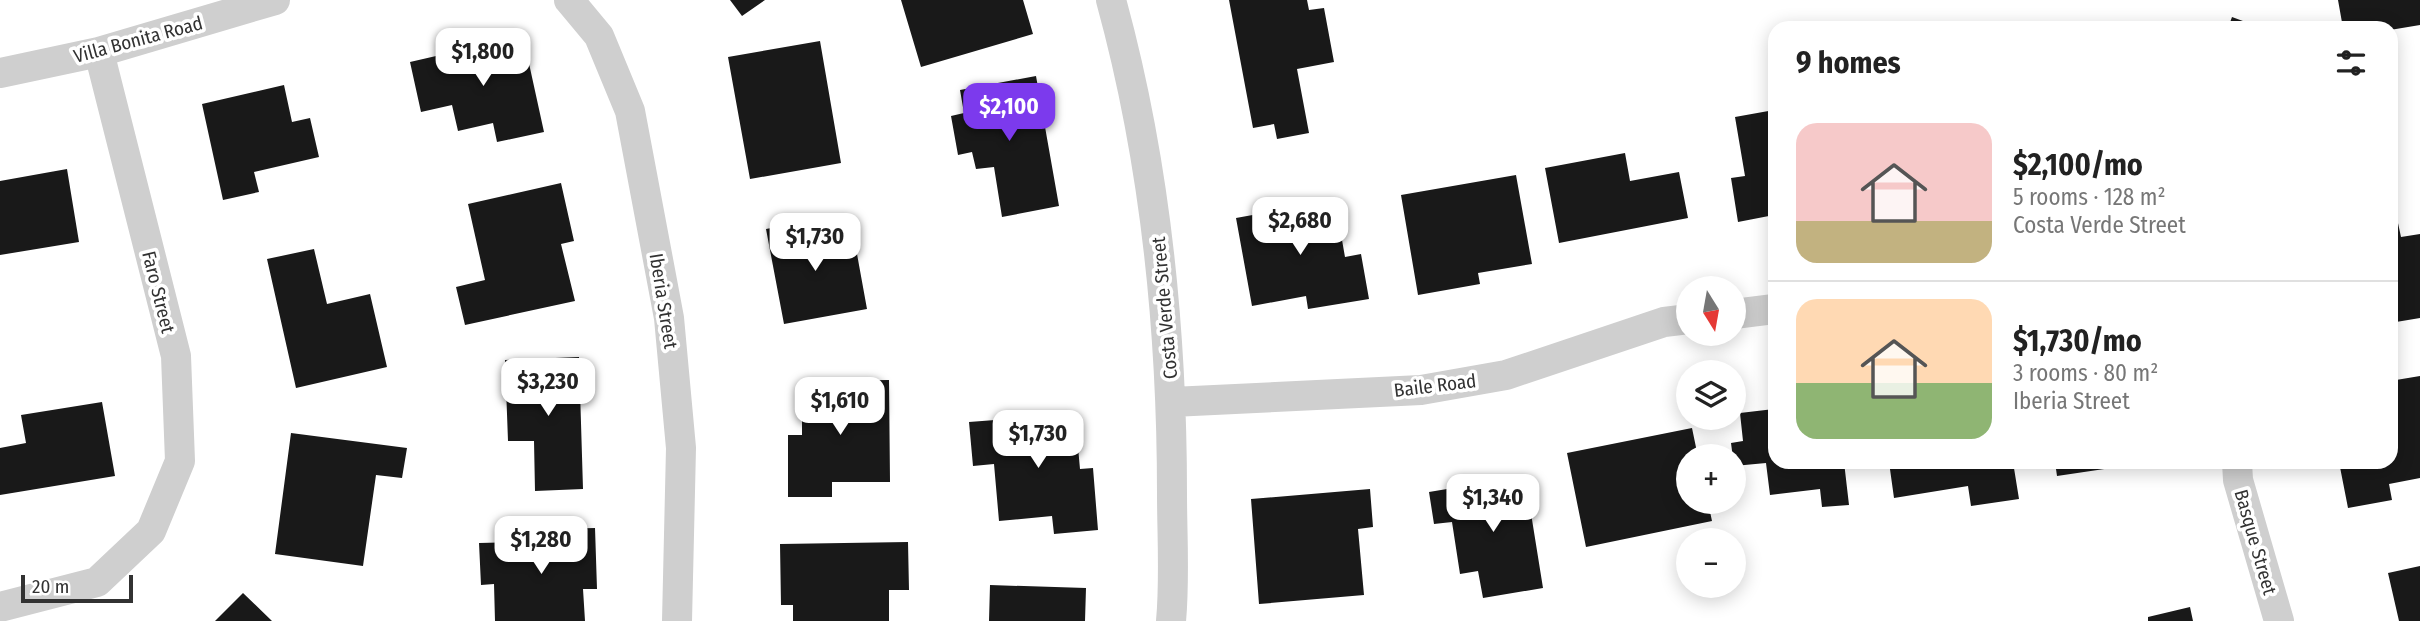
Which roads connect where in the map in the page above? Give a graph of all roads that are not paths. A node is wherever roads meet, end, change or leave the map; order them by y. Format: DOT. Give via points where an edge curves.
graph roads {
  1 [pos="275,0"];
  2 [pos="569,0"];
  3 [pos="1111,0"];
  4 [pos="99,52"];
  5 [pos="0,73"];
  6 [pos="1768,310"];
  7 [pos="1746,312"];
  8 [pos="1676,321"];
  9 [pos="1172,402"];
  10 [pos="2237,469"];
  11 [pos="0,607"];
  12 [pos="677,621"];
  13 [pos="1171,621"];
  14 [pos="2279,621"];
  1 -- 4 [label="street, Villa Bonita Road"];
  2 -- 12 [label="street, Iberia Street" via="599,36 629,111 669,318 681,448"];
  3 -- 9 [label="street, Costa Verde Street" via="1156,219"];
  4 -- 5 [label="street, Villa Bonita Road"];
  4 -- 11 [label="street, Faro Street" via="176,356 180,461 151,531 97,582"];
  6 -- 7 [label="street"];
  8 -- 9 [label="street, Baile Road" via="1506,375 1421,390"];
  9 -- 13 [label="street, Costa Verde Street"];
  10 -- 14 [label="street, Basque Street"];
}
